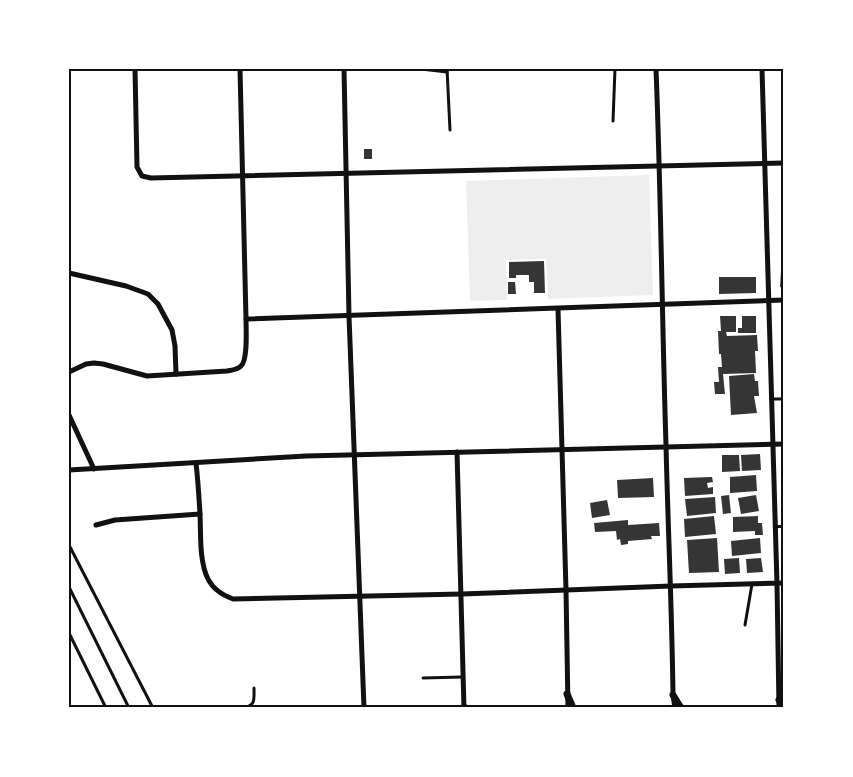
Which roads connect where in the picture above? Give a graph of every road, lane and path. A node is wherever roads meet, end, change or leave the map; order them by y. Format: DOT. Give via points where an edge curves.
graph roads {
  1 [pos="135,69"];
  2 [pos="240,69"];
  3 [pos="344,69"];
  4 [pos="421,69"];
  5 [pos="615,69"];
  6 [pos="656,69"];
  7 [pos="762,69"];
  8 [pos="447,70"];
  9 [pos="613,121"];
  10 [pos="450,130"];
  11 [pos="765,163"];
  12 [pos="784,163"];
  13 [pos="660,165"];
  14 [pos="346,173"];
  15 [pos="242,176"];
  16 [pos="69,273"];
  17 [pos="784,300"];
  18 [pos="769,301"];
  19 [pos="663,305"];
  20 [pos="558,309"];
  21 [pos="350,316"];
  22 [pos="246,319"];
  23 [pos="69,372"];
  24 [pos="176,374"];
  25 [pos="771,399"];
  26 [pos="784,399"];
  27 [pos="69,415"];
  28 [pos="784,444"];
  29 [pos="772,445"];
  30 [pos="666,446"];
  31 [pos="561,450"];
  32 [pos="457,452"];
  33 [pos="355,455"];
  34 [pos="196,463"];
  35 [pos="94,469"];
  36 [pos="69,470"];
  37 [pos="200,514"];
  38 [pos="96,525"];
  39 [pos="775,526"];
  40 [pos="784,526"];
  41 [pos="69,545"];
  42 [pos="752,584"];
  43 [pos="781,584"];
  44 [pos="671,586"];
  45 [pos="69,587"];
  46 [pos="566,590"];
  47 [pos="462,594"];
  48 [pos="360,596"];
  49 [pos="745,625"];
  50 [pos="69,633"];
  51 [pos="71,642"];
  52 [pos="464,676"];
  53 [pos="423,678"];
  54 [pos="254,688"];
  55 [pos="567,694"];
  56 [pos="673,695"];
  57 [pos="781,705"];
  58 [pos="106,708"];
  59 [pos="129,708"];
  60 [pos="153,708"];
  61 [pos="242,708"];
  62 [pos="364,708"];
  63 [pos="464,708"];
  64 [pos="568,708"];
  65 [pos="573,708"];
  66 [pos="675,708"];
  67 [pos="681,708"];
  1 -- 15 [label="street" via="137,167 142,176"];
  2 -- 15 [label="street"];
  3 -- 14 [label="street"];
  4 -- 8 [label="lane"];
  5 -- 9 [label="lane"];
  6 -- 13 [label="street"];
  7 -- 11 [label="street"];
  8 -- 10 [label="lane"];
  11 -- 12 [label="street"];
  11 -- 13 [label="street"];
  11 -- 18 [label="street"];
  13 -- 14 [label="street"];
  13 -- 19 [label="street"];
  14 -- 15 [label="street"];
  14 -- 21 [label="street"];
  15 -- 22 [label="street"];
  16 -- 24 [label="street" via="148,294 172,330"];
  17 -- 18 [label="street"];
  18 -- 19 [label="street"];
  18 -- 25 [label="street"];
  19 -- 20 [label="street"];
  19 -- 30 [label="street"];
  20 -- 21 [label="street"];
  20 -- 31 [label="street"];
  21 -- 22 [label="street"];
  21 -- 33 [label="street"];
  22 -- 24 [label="street" via="241,366 227,371"];
  23 -- 24 [label="street" via="94,363 147,376"];
  25 -- 26 [label="lane"];
  25 -- 29 [label="street"];
  27 -- 35 [label="street"];
  28 -- 29 [label="street"];
  29 -- 30 [label="street"];
  29 -- 39 [label="street"];
  30 -- 31 [label="street"];
  30 -- 44 [label="street"];
  31 -- 32 [label="street"];
  31 -- 46 [label="street"];
  32 -- 33 [label="street"];
  32 -- 47 [label="street"];
  33 -- 34 [label="street"];
  33 -- 48 [label="street"];
  34 -- 35 [label="street"];
  34 -- 37 [label="street"];
  35 -- 36 [label="street"];
  37 -- 38 [label="street"];
  37 -- 48 [label="street" via="206,573 226,596"];
  39 -- 40 [label="lane"];
  39 -- 43 [label="street"];
  41 -- 60 [label="lane"];
  42 -- 43 [label="street"];
  42 -- 44 [label="street"];
  42 -- 49 [label="lane"];
  43 -- 57 [label="street"];
  44 -- 46 [label="street"];
  44 -- 56 [label="street"];
  45 -- 59 [label="lane"];
  46 -- 47 [label="street"];
  46 -- 55 [label="street"];
  47 -- 48 [label="street"];
  47 -- 52 [label="street"];
  48 -- 62 [label="street"];
  50 -- 51 [label="lane"];
  51 -- 58 [label="lane"];
  52 -- 53 [label="lane"];
  52 -- 63 [label="street"];
  54 -- 61 [label="lane" via="254,702"];
  55 -- 64 [label="street"];
  55 -- 65 [label="street"];
  56 -- 66 [label="street"];
  56 -- 67 [label="street"];
}
